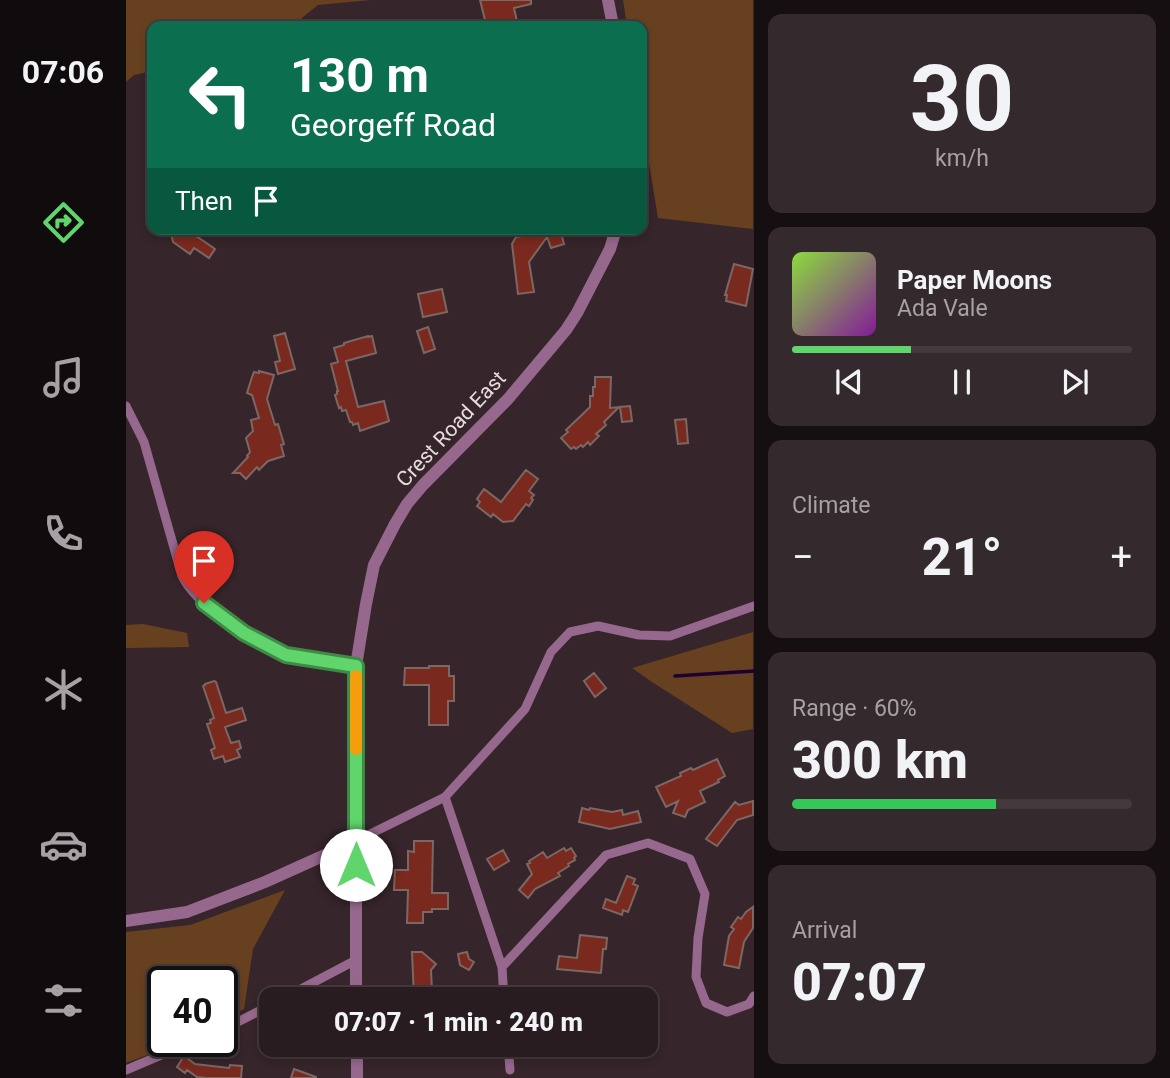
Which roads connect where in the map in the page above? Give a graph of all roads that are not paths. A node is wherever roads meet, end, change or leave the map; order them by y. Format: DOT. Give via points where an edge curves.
graph roads {
  1 [pos="608,0"];
  2 [pos="612,21"];
  3 [pos="614,235"];
  4 [pos="126,406"];
  5 [pos="754,606"];
  6 [pos="356,666"];
  7 [pos="444,797"];
  8 [pos="356,841"];
  9 [pos="126,921"];
  10 [pos="356,960"];
  11 [pos="502,967"];
  12 [pos="305,987"];
  13 [pos="356,987"];
  14 [pos="504,987"];
  15 [pos="754,996"];
  16 [pos="259,1011"];
  17 [pos="238,1022"];
  18 [pos="156,1057"];
  19 [pos="357,1057"];
  20 [pos="509,1057"];
  21 [pos="126,1070"];
  22 [pos="510,1070"];
  23 [pos="357,1078"];
  1 -- 2 [label="street"];
  3 -- 6 [label="street, Crest Road East" via="566,330 423,485 395,524 374,565"];
  4 -- 6 [label="street" via="144,442 182,576 192,591 244,633 286,655"];
  5 -- 7 [label="street" via="670,636 598,626 570,632 551,652 524,709"];
  6 -- 8 [label="street, Crest Road East"];
  7 -- 8 [label="street"];
  7 -- 11 [label="street"];
  8 -- 9 [label="street" via="187,912"];
  8 -- 10 [label="street, Crest Road East"];
  10 -- 12 [label="street"];
  10 -- 13 [label="street, Crest Road East"];
  11 -- 14 [label="street"];
  11 -- 15 [label="street" via="606,855 648,843 690,859 705,894 696,977 706,1003 727,1012 749,1004"];
  16 -- 17 [label="street"];
  18 -- 21 [label="street"];
  19 -- 23 [label="street"];
  20 -- 22 [label="street"];
}
